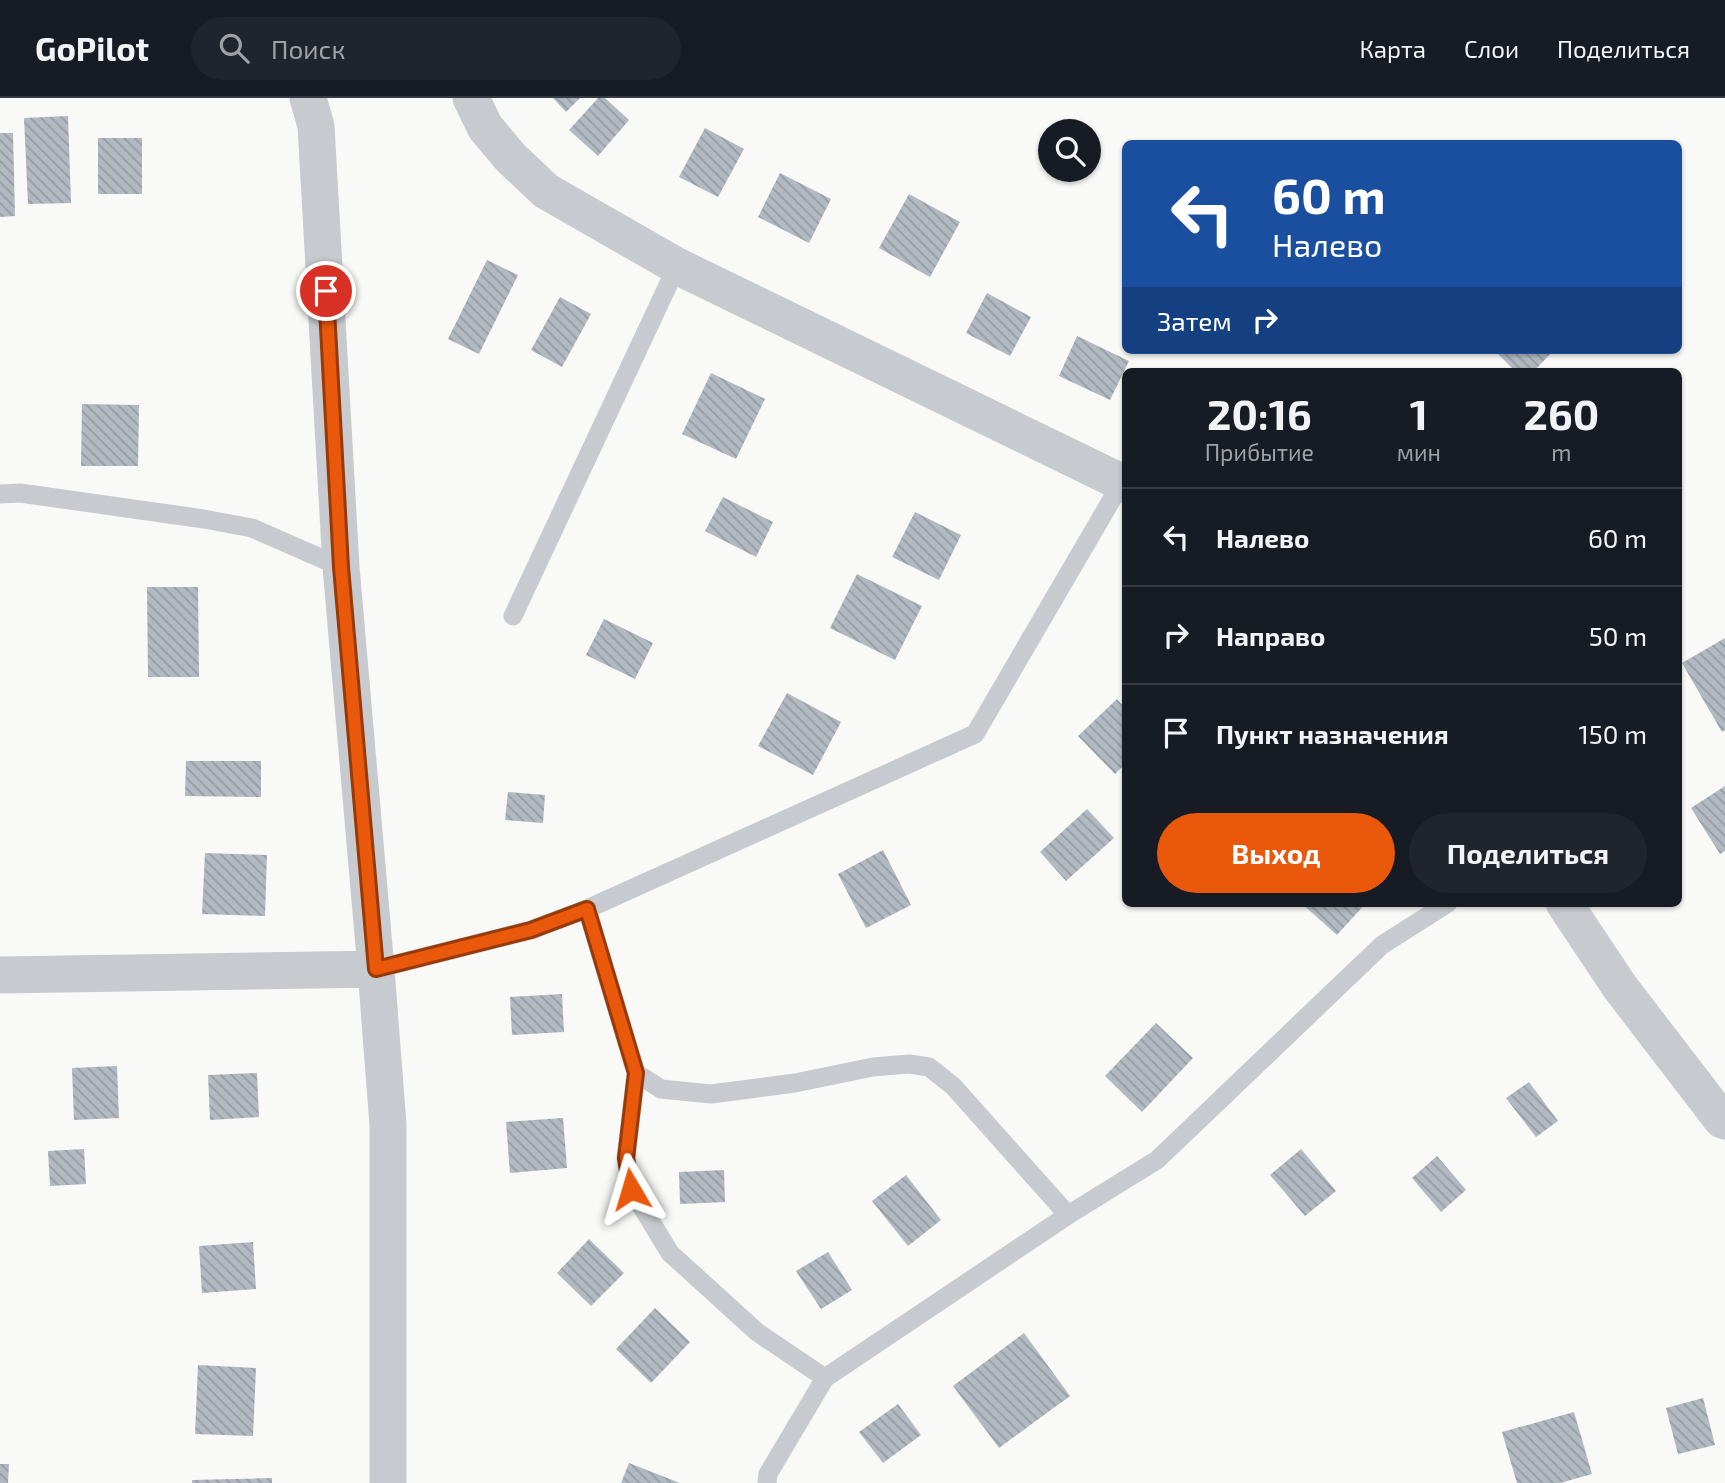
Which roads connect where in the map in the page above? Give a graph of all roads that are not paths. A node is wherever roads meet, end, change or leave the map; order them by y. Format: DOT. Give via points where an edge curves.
graph roads {
  1 [pos="308,98"];
  2 [pos="471,98"];
  3 [pos="677,266"];
  4 [pos="1122,482"];
  5 [pos="1122,486"];
  6 [pos="0,494"];
  7 [pos="341,567"];
  8 [pos="513,616"];
  9 [pos="1442,907"];
  10 [pos="1567,907"];
  11 [pos="587,909"];
  12 [pos="376,969"];
  13 [pos="0,975"];
  14 [pos="636,1073"];
  15 [pos="1725,1121"];
  16 [pos="1068,1214"];
  17 [pos="825,1378"];
  18 [pos="388,1483"];
  19 [pos="767,1483"];
  1 -- 7 [label="street" via="316,126"];
  2 -- 3 [label="street" via="485,127 546,191"];
  3 -- 4 [label="street"];
  3 -- 8 [label="lane"];
  5 -- 11 [label="lane" via="975,734"];
  6 -- 7 [label="lane" via="20,493 252,528"];
  7 -- 12 [label="street"];
  9 -- 16 [label="lane" via="1382,945 1157,1160"];
  10 -- 15 [label="street" via="1620,988"];
  11 -- 12 [label="lane" via="531,930"];
  11 -- 14 [label="lane"];
  12 -- 13 [label="street"];
  12 -- 18 [label="street" via="387,1125"];
  14 -- 16 [label="lane" via="661,1089 712,1094 873,1067 929,1067 953,1086"];
  14 -- 17 [label="lane" via="626,1158 631,1189 670,1253 757,1332"];
  16 -- 17 [label="lane"];
  17 -- 19 [label="lane"];
}
